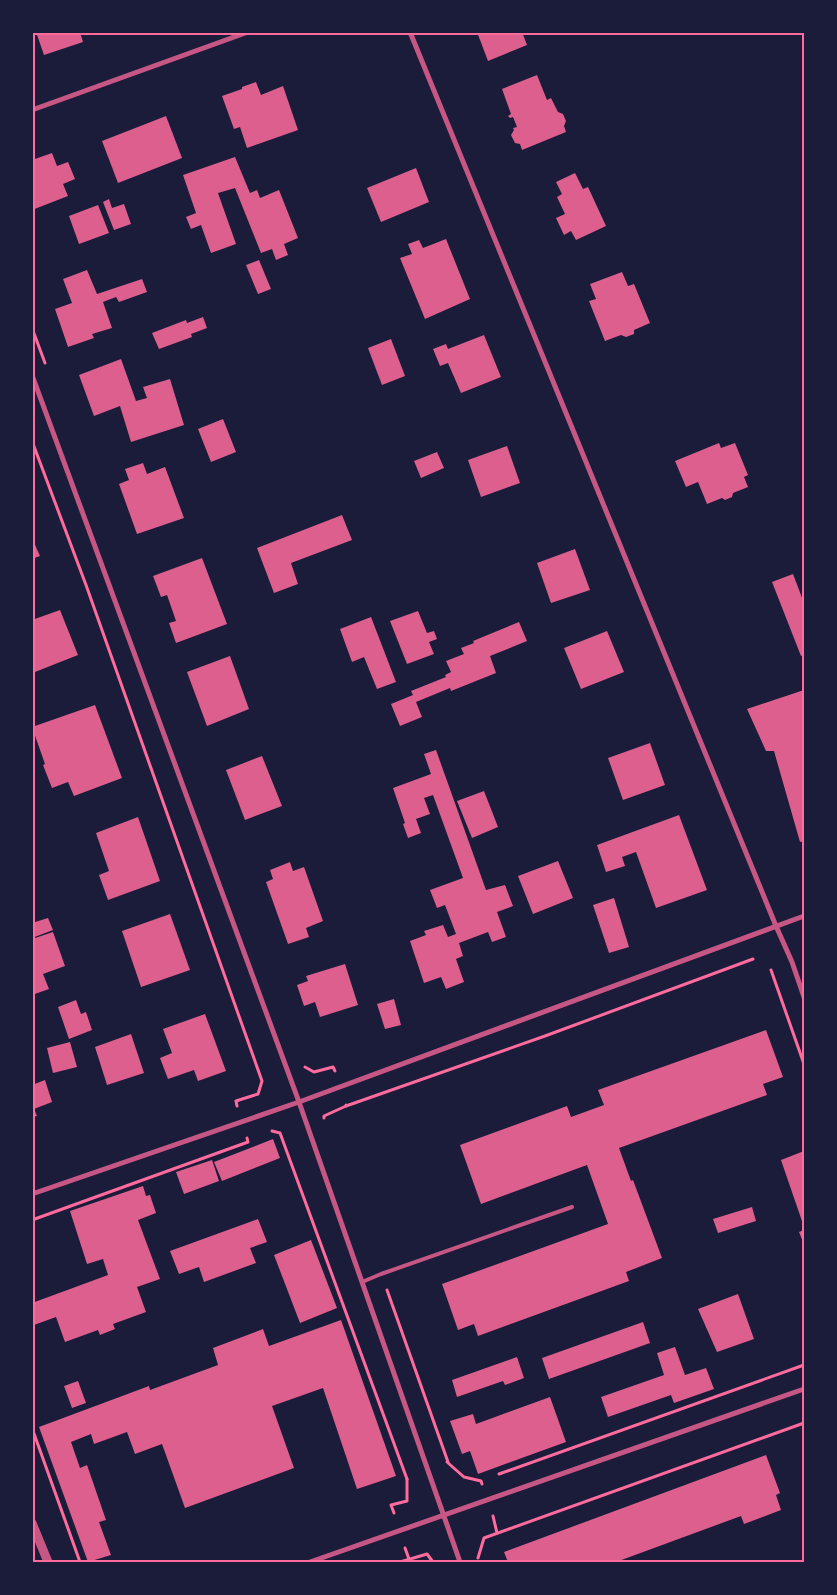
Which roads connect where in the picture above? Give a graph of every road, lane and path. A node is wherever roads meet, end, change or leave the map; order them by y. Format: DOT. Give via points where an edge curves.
graph roads {
  1 [pos="248,32"];
  2 [pos="410,32"];
  3 [pos="32,110"];
  4 [pos="32,328"];
  5 [pos="46,365"];
  6 [pos="32,375"];
  7 [pos="32,441"];
  8 [pos="804,916"];
  9 [pos="776,926"];
  10 [pos="753,959"];
  11 [pos="771,970"];
  12 [pos="804,997"];
  13 [pos="804,1064"];
  14 [pos="301,1065"];
  15 [pos="342,1086"];
  16 [pos="299,1102"];
  17 [pos="242,1122"];
  18 [pos="264,1134"];
  19 [pos="256,1138"];
  20 [pos="248,1142"];
  21 [pos="32,1194"];
  22 [pos="572,1207"];
  23 [pos="32,1220"];
  24 [pos="362,1282"];
  25 [pos="804,1364"];
  26 [pos="804,1389"];
  27 [pos="804,1423"];
  28 [pos="32,1428"];
  29 [pos="490,1478"];
  30 [pos="407,1479"];
  31 [pos="444,1516"];
  32 [pos="32,1522"];
  33 [pos="471,1560"];
  34 [pos="48,1562"];
  35 [pos="80,1562"];
  36 [pos="310,1562"];
  37 [pos="400,1562"];
  38 [pos="433,1562"];
  39 [pos="460,1562"];
  1 -- 3 [label="street"];
  2 -- 9 [label="street"];
  4 -- 5 [label="path"];
  6 -- 16 [label="street"];
  7 -- 17 [label="path" via="262,1081 258,1094 236,1101"];
  8 -- 9 [label="street"];
  9 -- 12 [label="street"];
  9 -- 15 [label="street"];
  10 -- 15 [label="path" via="346,1106"];
  11 -- 13 [label="path"];
  14 -- 15 [label="path" via="314,1072 333,1067"];
  15 -- 16 [label="street"];
  16 -- 17 [label="street"];
  16 -- 24 [label="street"];
  17 -- 20 [label="path"];
  17 -- 21 [label="street"];
  18 -- 30 [label="path" via="280,1133"];
  19 -- 20 [label="path"];
  20 -- 23 [label="path"];
  22 -- 24 [label="lane"];
  24 -- 31 [label="street"];
  25 -- 29 [label="path"];
  26 -- 31 [label="street"];
  27 -- 33 [label="path" via="484,1538 478,1557"];
  28 -- 35 [label="path"];
  31 -- 36 [label="street"];
  31 -- 39 [label="street"];
  32 -- 34 [label="street"];
  37 -- 38 [label="path" via="427,1554"];
}
